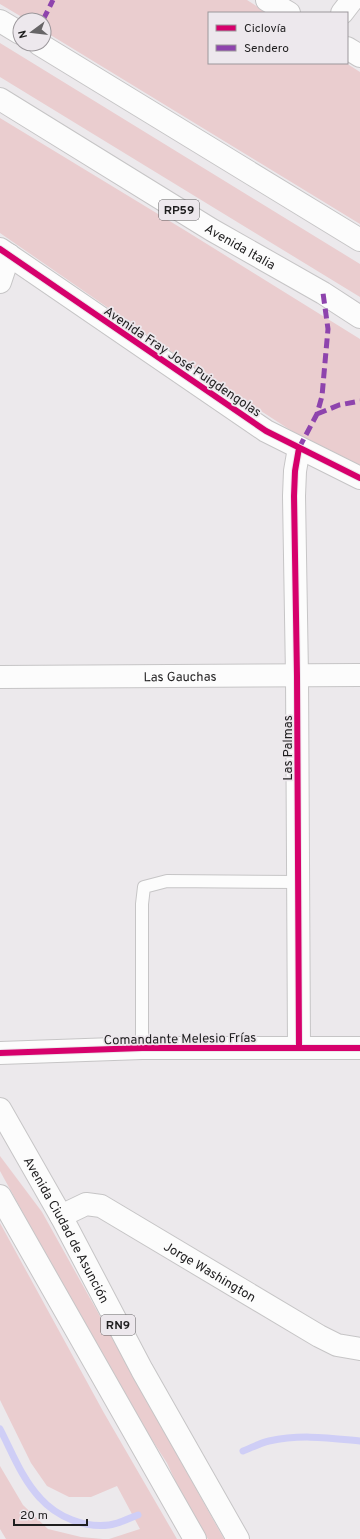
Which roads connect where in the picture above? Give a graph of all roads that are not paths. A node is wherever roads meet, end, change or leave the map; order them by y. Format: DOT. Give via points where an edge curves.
graph roads {
  1 [pos="267,0"];
  2 [pos="352,0"];
  3 [pos="287,12"];
  4 [pos="343,12"];
  5 [pos="0,21"];
  6 [pos="12,28"];
  7 [pos="348,49"];
  8 [pos="52,52"];
  9 [pos="360,56"];
  10 [pos="0,99"];
  11 [pos="360,240"];
  12 [pos="4,252"];
  13 [pos="0,282"];
  14 [pos="360,317"];
  15 [pos="299,448"];
  16 [pos="360,478"];
  17 [pos="360,675"];
  18 [pos="297,676"];
  19 [pos="0,677"];
  20 [pos="299,882"];
  21 [pos="142,1048"];
  22 [pos="300,1048"];
  23 [pos="360,1048"];
  24 [pos="0,1053"];
  25 [pos="0,1109"];
  26 [pos="0,1196"];
  27 [pos="61,1216"];
  28 [pos="360,1349"];
  29 [pos="195,1539"];
  30 [pos="238,1539"];
  1 -- 3 [label="main road"];
  2 -- 4 [label="main road"];
  5 -- 6 [label="main road"];
  7 -- 9 [label="main road"];
  8 -- 11 [label="main road"];
  10 -- 14 [label="main road, Avenida Italia / RP59" via="212,230"];
  12 -- 13 [label="main road"];
  12 -- 15 [label="main road, Avenida Fray José Puigdengolas" via="266,431"];
  15 -- 16 [label="main road, Avenida Fray José Puigdengolas"];
  15 -- 18 [label="main road, Las Palmas" via="294,471"];
  17 -- 18 [label="main road, Las Gauchas"];
  18 -- 19 [label="main road, Las Gauchas"];
  18 -- 20 [label="main road, Las Palmas"];
  20 -- 21 [label="lane" via="167,881 144,887"];
  20 -- 22 [label="main road, Las Palmas"];
  21 -- 22 [label="main road, Comandante Melesio Frías"];
  21 -- 24 [label="main road, Comandante Melesio Frías"];
  22 -- 23 [label="main road, Comandante Melesio Frías"];
  25 -- 27 [label="main road, Avenida Ciudad de Asunción / RN9"];
  26 -- 29 [label="main road, RN9"];
  27 -- 28 [label="main road, Jorge Washington" via="86,1204 101,1206 319,1336 337,1345"];
  27 -- 30 [label="main road, Avenida Ciudad de Asunción / RN9" via="142,1370"];
}
